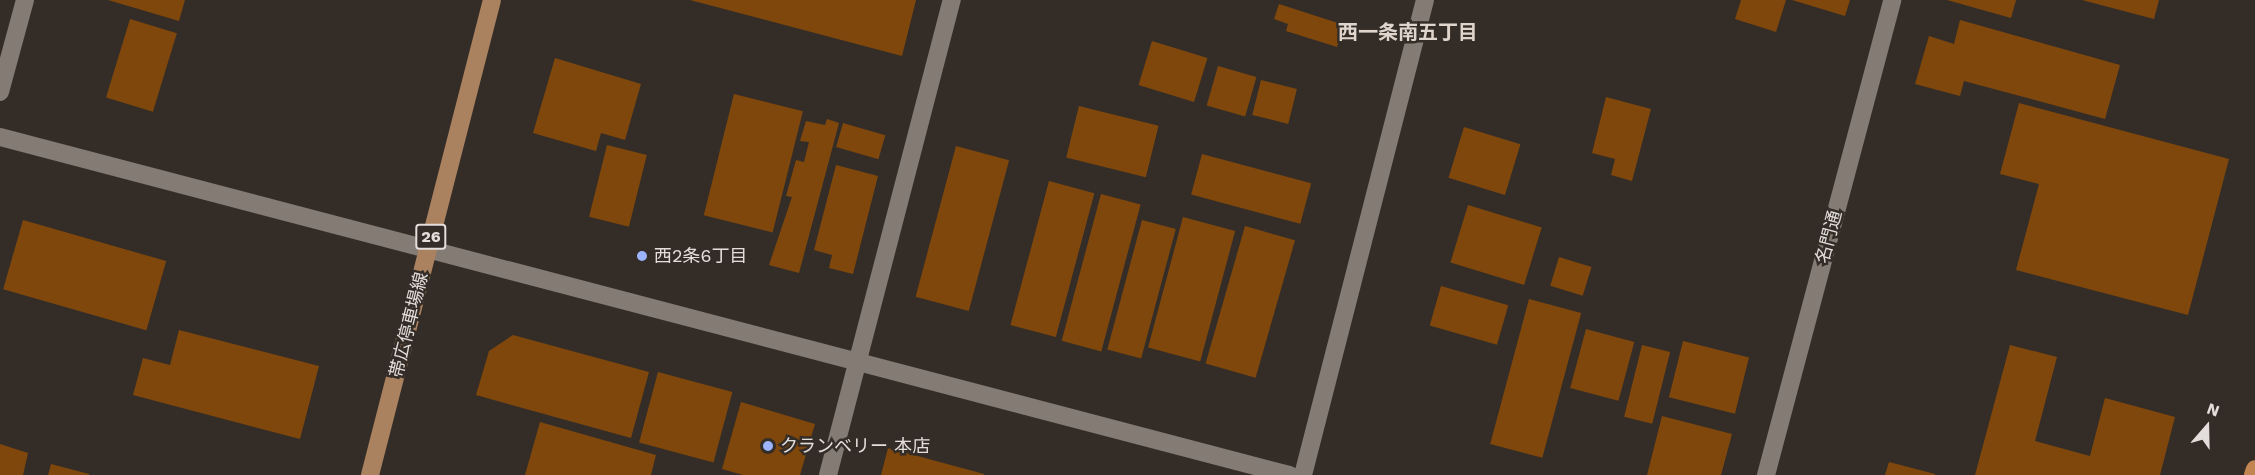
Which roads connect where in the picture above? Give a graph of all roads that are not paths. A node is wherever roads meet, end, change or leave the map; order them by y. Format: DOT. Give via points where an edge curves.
graph roads {
  1 [pos="25,0"];
  2 [pos="492,0"];
  3 [pos="952,0"];
  4 [pos="1425,0"];
  5 [pos="1892,0"];
  6 [pos="0,93"];
  7 [pos="0,137"];
  8 [pos="428,248"];
  9 [pos="857,360"];
  10 [pos="2255,469"];
  11 [pos="370,475"];
  12 [pos="828,475"];
  13 [pos="1289,475"];
  14 [pos="1303,475"];
  15 [pos="1766,475"];
  16 [pos="2253,475"];
  1 -- 6 [label="street"];
  2 -- 8 [label="main road, 帯広停車場線 / 26"];
  3 -- 9 [label="street"];
  4 -- 14 [label="street"];
  5 -- 15 [label="street, 名門通"];
  7 -- 8 [label="street"];
  8 -- 9 [label="street"];
  8 -- 11 [label="main road, 帯広停車場線 / 26"];
  9 -- 12 [label="street"];
  9 -- 13 [label="street"];
  10 -- 16 [label="highway"];
}
